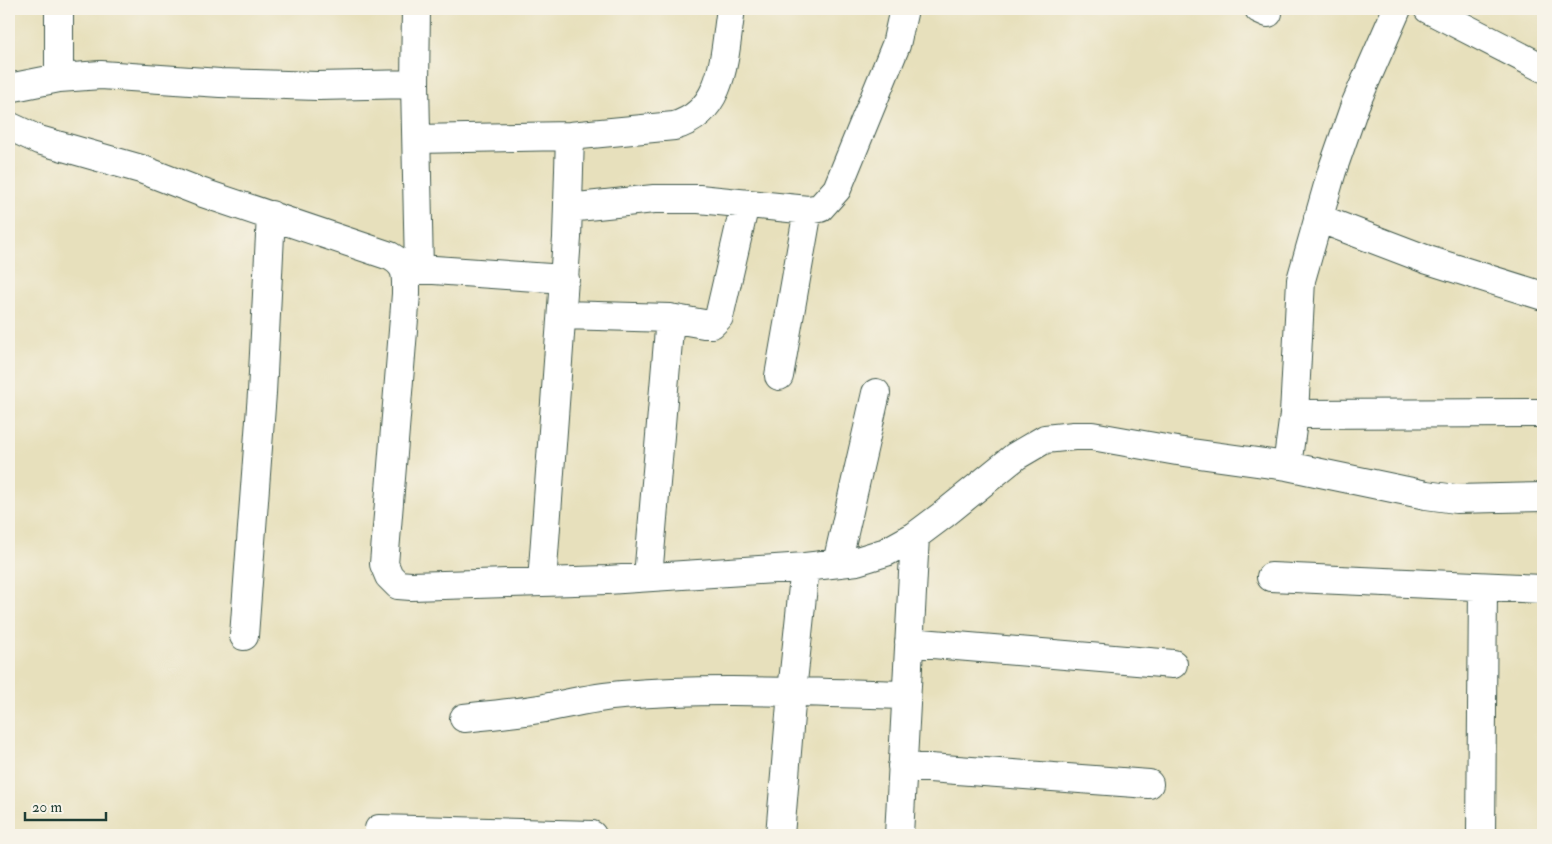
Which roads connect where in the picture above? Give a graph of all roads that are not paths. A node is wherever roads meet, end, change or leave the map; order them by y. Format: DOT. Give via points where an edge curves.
graph roads {
  1 [pos="59,9"];
  2 [pos="416,9"];
  3 [pos="731,9"];
  4 [pos="904,9"];
  5 [pos="1397,9"];
  6 [pos="1428,9"];
  7 [pos="1543,68"];
  8 [pos="59,78"];
  9 [pos="415,84"];
  10 [pos="9,88"];
  11 [pos="9,126"];
  12 [pos="570,136"];
  13 [pos="417,138"];
  14 [pos="745,204"];
  15 [pos="568,208"];
  16 [pos="808,210"];
  17 [pos="271,215"];
  18 [pos="1318,218"];
  19 [pos="412,269"];
  20 [pos="565,279"];
  21 [pos="1543,296"];
  22 [pos="562,315"];
  23 [pos="670,318"];
  24 [pos="780,376"];
  25 [pos="876,393"];
  26 [pos="1543,413"];
  27 [pos="1294,414"];
  28 [pos="1287,466"];
  29 [pos="1543,497"];
  30 [pos="915,536"];
  31 [pos="837,563"];
  32 [pos="805,567"];
  33 [pos="648,577"];
  34 [pos="1271,577"];
  35 [pos="542,582"];
  36 [pos="1483,586"];
  37 [pos="1543,589"];
  38 [pos="244,636"];
  39 [pos="909,642"];
  40 [pos="1173,664"];
  41 [pos="792,692"];
  42 [pos="906,695"];
  43 [pos="464,718"];
  44 [pos="902,766"];
  45 [pos="1149,784"];
  46 [pos="379,829"];
  47 [pos="557,835"];
  48 [pos="592,835"];
  49 [pos="780,835"];
  50 [pos="900,835"];
  51 [pos="1482,835"];
  1 -- 8 [label="street"];
  2 -- 9 [label="street"];
  3 -- 12 [label="street" via="716,92 688,122"];
  4 -- 16 [label="street" via="896,45 837,189 820,208"];
  5 -- 18 [label="street" via="1355,105"];
  6 -- 7 [label="street"];
  8 -- 9 [label="street" via="101,75 317,86"];
  8 -- 10 [label="street"];
  9 -- 13 [label="street"];
  11 -- 17 [label="street" via="39,140 141,169"];
  12 -- 13 [label="street"];
  12 -- 15 [label="street"];
  13 -- 19 [label="street"];
  14 -- 15 [label="street" via="654,199"];
  14 -- 16 [label="street"];
  14 -- 23 [label="street" via="719,317 712,324"];
  15 -- 20 [label="street"];
  16 -- 24 [label="street"];
  17 -- 19 [label="street" via="390,256"];
  17 -- 38 [label="street"];
  18 -- 21 [label="street" via="1428,260"];
  18 -- 27 [label="street" via="1301,280"];
  19 -- 20 [label="street"];
  19 -- 35 [label="street" via="406,294 384,564 398,585"];
  20 -- 22 [label="street"];
  22 -- 23 [label="street"];
  22 -- 35 [label="street"];
  23 -- 33 [label="street"];
  25 -- 31 [label="street"];
  26 -- 27 [label="street"];
  27 -- 28 [label="street"];
  28 -- 29 [label="street" via="1456,499"];
  28 -- 30 [label="street" via="1092,436 1052,438 1016,456"];
  30 -- 31 [label="street" via="886,552"];
  30 -- 39 [label="street"];
  31 -- 32 [label="street"];
  32 -- 33 [label="street"];
  32 -- 41 [label="street"];
  33 -- 35 [label="street"];
  34 -- 36 [label="street"];
  36 -- 37 [label="street"];
  36 -- 51 [label="street"];
  39 -- 40 [label="street"];
  39 -- 42 [label="street"];
  41 -- 42 [label="street"];
  41 -- 43 [label="street" via="620,695"];
  41 -- 49 [label="street"];
  42 -- 44 [label="street"];
  44 -- 45 [label="street"];
  44 -- 50 [label="street"];
  46 -- 47 [label="street"];
  47 -- 48 [label="street"];
}
